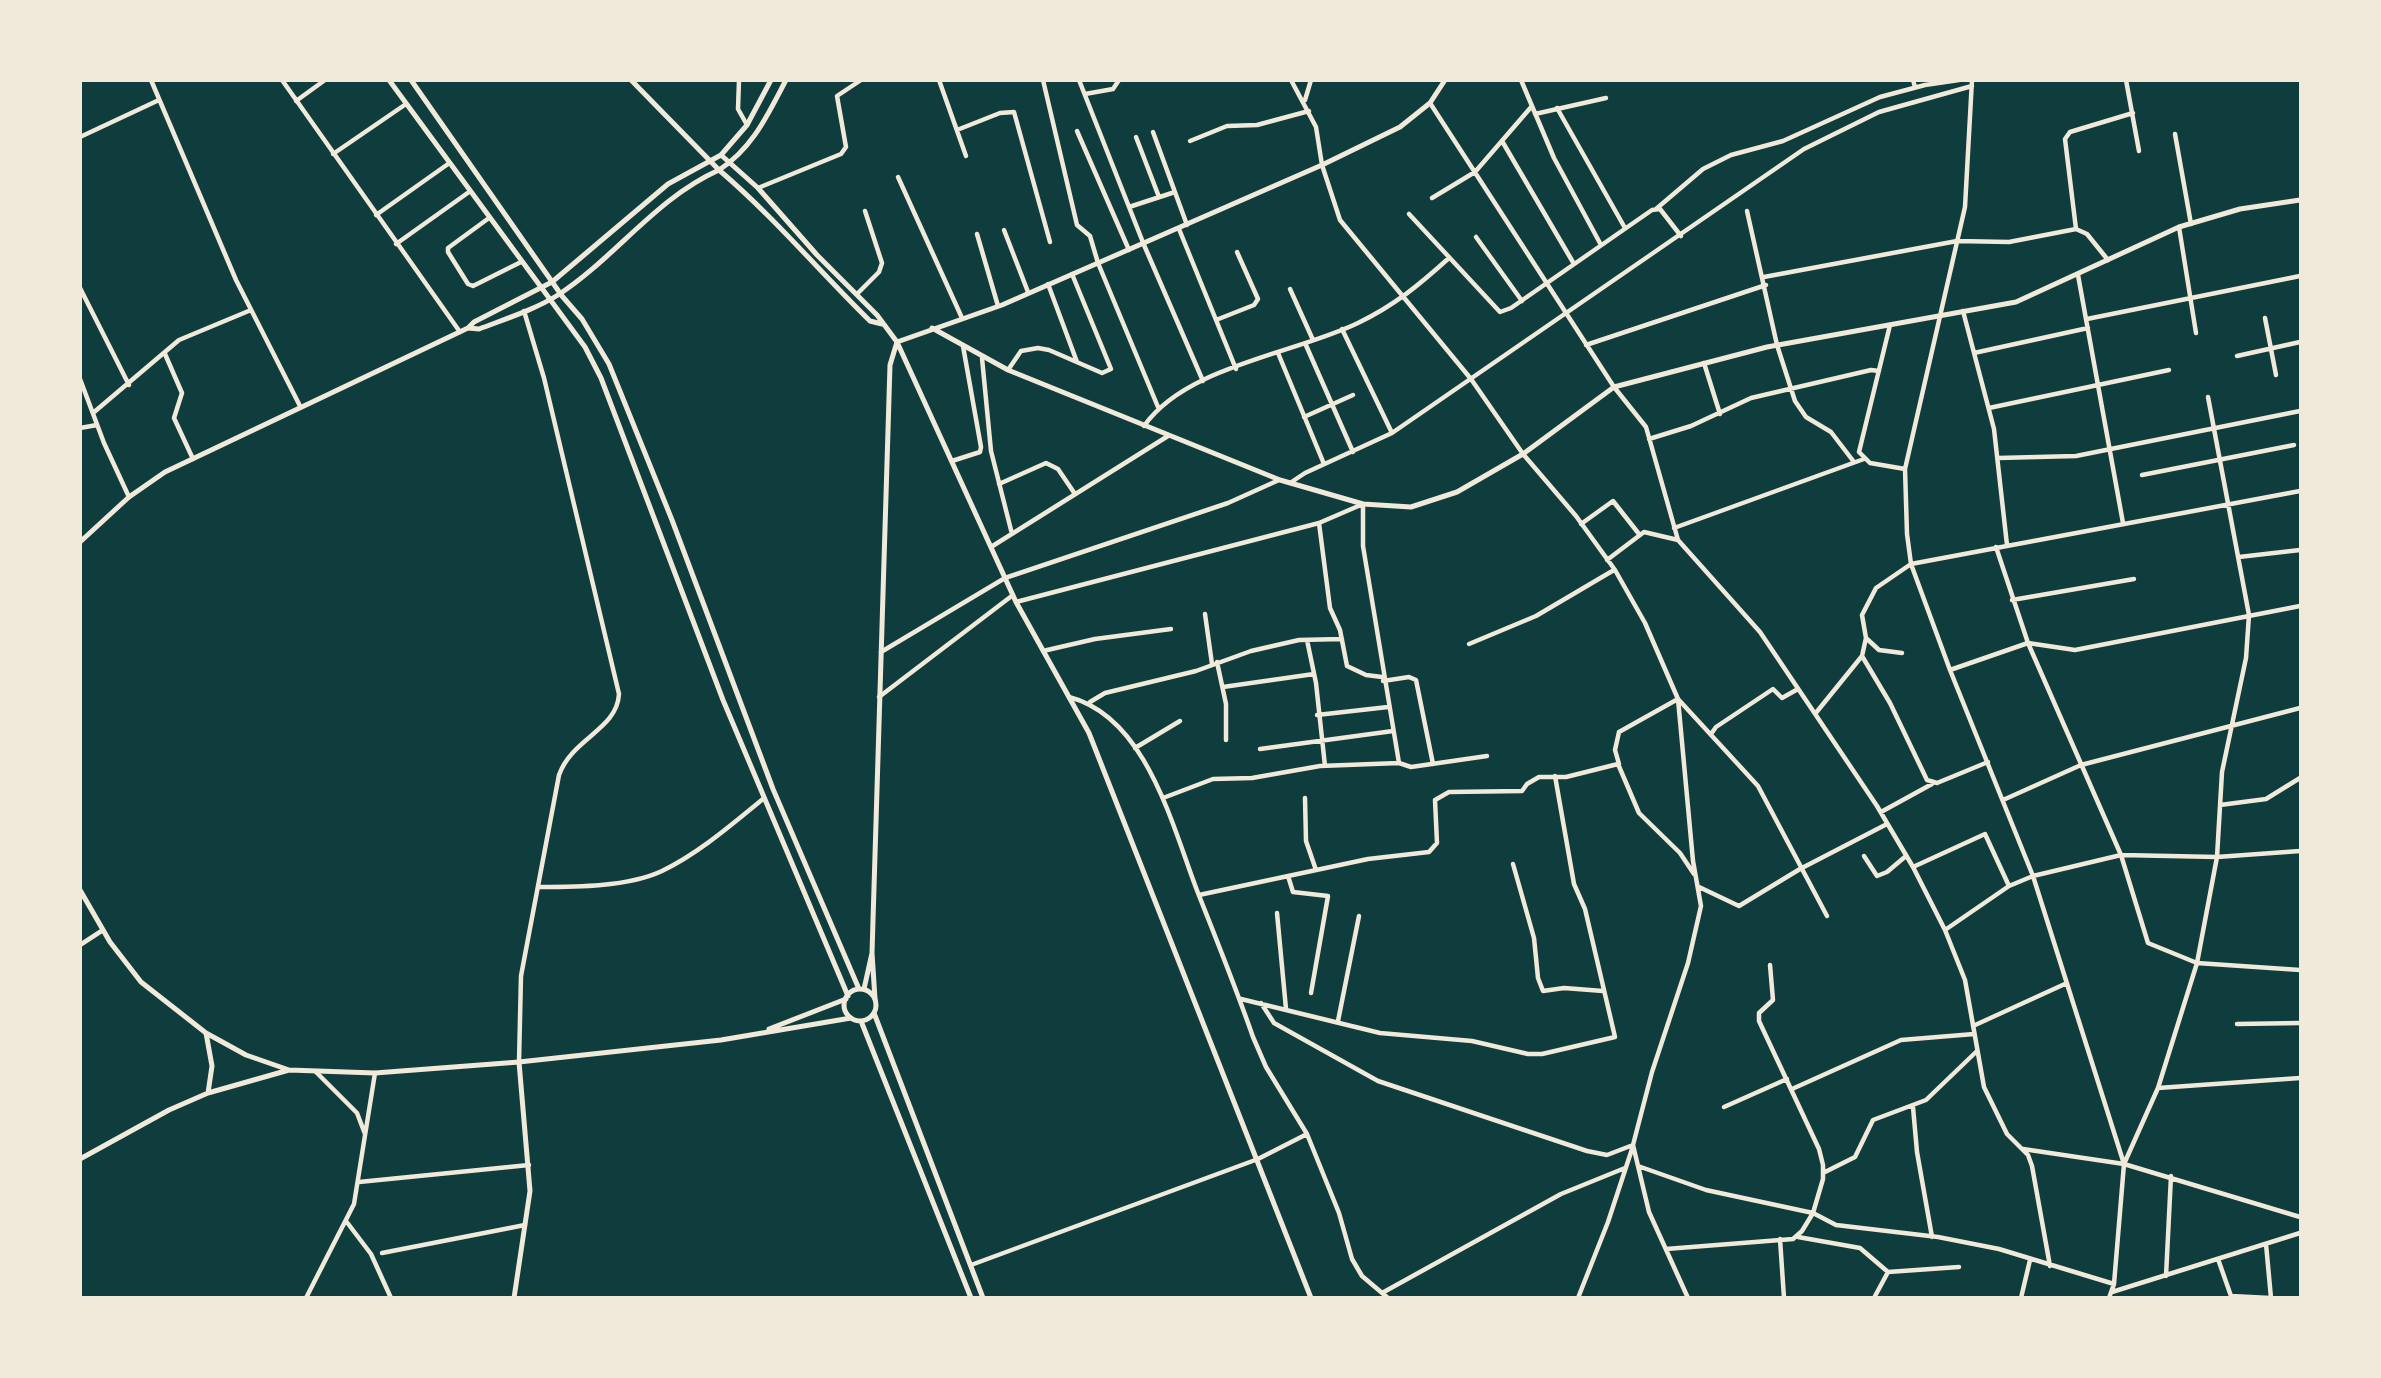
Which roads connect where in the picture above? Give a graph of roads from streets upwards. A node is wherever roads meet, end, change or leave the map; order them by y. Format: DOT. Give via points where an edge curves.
graph roads {
  1 [pos="151,80"];
  2 [pos="282,80"];
  3 [pos="325,80"];
  4 [pos="389,80"];
  5 [pos="411,80"];
  6 [pos="631,80"];
  7 [pos="739,80"];
  8 [pos="771,80"];
  9 [pos="786,80"];
  10 [pos="862,80"];
  11 [pos="939,80"];
  12 [pos="1043,80"];
  13 [pos="1079,80"];
  14 [pos="1119,80"];
  15 [pos="1291,80"];
  16 [pos="1311,80"];
  17 [pos="1446,80"];
  18 [pos="1521,80"];
  19 [pos="1913,80"];
  20 [pos="1959,80"];
  21 [pos="2126,80"];
  22 [pos="1972,83"];
  23 [pos="1915,87"];
  24 [pos="1085,94"];
  25 [pos="1606,98"];
  26 [pos="159,100"];
  27 [pos="296,101"];
  28 [pos="1304,101"];
  29 [pos="1430,103"];
  30 [pos="406,104"];
  31 [pos="1532,106"];
  32 [pos="1557,108"];
  33 [pos="1309,111"];
  34 [pos="2133,113"];
  35 [pos="1535,114"];
  36 [pos="747,125"];
  37 [pos="957,130"];
  38 [pos="1077,131"];
  39 [pos="1153,132"];
  40 [pos="2175,134"];
  41 [pos="80,137"];
  42 [pos="1136,137"];
  43 [pos="1190,141"];
  44 [pos="1502,141"];
  45 [pos="2139,151"];
  46 [pos="333,153"];
  47 [pos="721,155"];
  48 [pos="966,156"];
  49 [pos="731,162"];
  50 [pos="710,163"];
  51 [pos="448,164"];
  52 [pos="1322,165"];
  53 [pos="719,170"];
  54 [pos="1475,172"];
  55 [pos="898,177"];
  56 [pos="758,188"];
  57 [pos="469,192"];
  58 [pos="1175,192"];
  59 [pos="1159,197"];
  60 [pos="1432,198"];
  61 [pos="2301,200"];
  62 [pos="1129,206"];
  63 [pos="1656,209"];
  64 [pos="865,211"];
  65 [pos="1747,211"];
  66 [pos="1409,214"];
  67 [pos="376,215"];
  68 [pos="489,218"];
  69 [pos="2191,224"];
  70 [pos="1188,225"];
  71 [pos="2179,227"];
  72 [pos="1625,228"];
  73 [pos="1179,229"];
  74 [pos="2077,229"];
  75 [pos="1004,230"];
  76 [pos="977,234"];
  77 [pos="1681,236"];
  78 [pos="1476,237"];
  79 [pos="1957,241"];
  80 [pos="1050,242"];
  81 [pos="396,244"];
  82 [pos="1144,245"];
  83 [pos="1601,245"];
  84 [pos="1129,251"];
  85 [pos="1237,251"];
  86 [pos="1449,258"];
  87 [pos="2108,261"];
  88 [pos="521,262"];
  89 [pos="1098,263"];
  90 [pos="1574,264"];
  91 [pos="1072,274"];
  92 [pos="2078,275"];
  93 [pos="2301,276"];
  94 [pos="1764,277"];
  95 [pos="552,282"];
  96 [pos="1548,283"];
  97 [pos="1048,284"];
  98 [pos="1766,285"];
  99 [pos="80,288"];
  100 [pos="539,289"];
  101 [pos="1290,289"];
  102 [pos="1028,292"];
  103 [pos="560,294"];
  104 [pos="857,295"];
  105 [pos="2189,298"];
  106 [pos="1403,300"];
  107 [pos="548,301"];
  108 [pos="1522,301"];
  109 [pos="998,306"];
  110 [pos="251,310"];
  111 [pos="524,311"];
  112 [pos="1963,311"];
  113 [pos="1568,315"];
  114 [pos="1940,316"];
  115 [pos="962,318"];
  116 [pos="2264,318"];
  117 [pos="2087,319"];
  118 [pos="1216,320"];
  119 [pos="882,324"];
  120 [pos="1890,325"];
  121 [pos="468,328"];
  122 [pos="932,328"];
  123 [pos="2088,328"];
  124 [pos="1342,329"];
  125 [pos="460,332"];
  126 [pos="2196,333"];
  127 [pos="1313,340"];
  128 [pos="897,342"];
  129 [pos="2301,342"];
  130 [pos="1305,343"];
  131 [pos="1586,345"];
  132 [pos="1777,345"];
  133 [pos="962,346"];
  134 [pos="2270,348"];
  135 [pos="164,353"];
  136 [pos="1974,353"];
  137 [pos="1278,354"];
  138 [pos="2237,356"];
  139 [pos="982,358"];
  140 [pos="1078,363"];
  141 [pos="1704,363"];
  142 [pos="1236,369"];
  143 [pos="1008,370"];
  144 [pos="2169,370"];
  145 [pos="1879,371"];
  146 [pos="2276,375"];
  147 [pos="80,379"];
  148 [pos="1471,379"];
  149 [pos="1203,381"];
  150 [pos="2098,384"];
  151 [pos="129,385"];
  152 [pos="1614,387"];
  153 [pos="1790,387"];
  154 [pos="1353,395"];
  155 [pos="2208,397"];
  156 [pos="1332,405"];
  157 [pos="300,406"];
  158 [pos="1157,407"];
  159 [pos="1988,408"];
  160 [pos="2301,411"];
  161 [pos="93,413"];
  162 [pos="1720,414"];
  163 [pos="1304,417"];
  164 [pos="97,425"];
  165 [pos="1143,426"];
  166 [pos="80,428"];
  167 [pos="2214,429"];
  168 [pos="1392,433"];
  169 [pos="1168,436"];
  170 [pos="1649,439"];
  171 [pos="640,441"];
  172 [pos="2294,445"];
  173 [pos="628,446"];
  174 [pos="2110,449"];
  175 [pos="1353,452"];
  176 [pos="1523,454"];
  177 [pos="1864,458"];
  178 [pos="1998,458"];
  179 [pos="193,459"];
  180 [pos="952,461"];
  181 [pos="2221,461"];
  182 [pos="1854,462"];
  183 [pos="1324,464"];
  184 [pos="1905,469"];
  185 [pos="2142,475"];
  186 [pos="1280,480"];
  187 [pos="1289,483"];
  188 [pos="999,484"];
  189 [pos="2301,491"];
  190 [pos="1075,494"];
  191 [pos="129,497"];
  192 [pos="1363,503"];
  193 [pos="2230,505"];
  194 [pos="1319,523"];
  195 [pos="2123,523"];
  196 [pos="1581,524"];
  197 [pos="1674,528"];
  198 [pos="1012,534"];
  199 [pos="1639,534"];
  200 [pos="1678,540"];
  201 [pos="80,542"];
  202 [pos="2007,545"];
  203 [pos="991,547"];
  204 [pos="1996,547"];
  205 [pos="2301,550"];
  206 [pos="2239,557"];
  207 [pos="1607,560"];
  208 [pos="1912,564"];
  209 [pos="1615,570"];
  210 [pos="1005,578"];
  211 [pos="2134,579"];
  212 [pos="1013,595"];
  213 [pos="2012,600"];
  214 [pos="1016,603"];
  215 [pos="2301,606"];
  216 [pos="1205,614"];
  217 [pos="2249,615"];
  218 [pos="1171,629"];
  219 [pos="1866,638"];
  220 [pos="1342,639"];
  221 [pos="1307,640"];
  222 [pos="2028,643"];
  223 [pos="1468,644"];
  224 [pos="1043,651"];
  225 [pos="879,653"];
  226 [pos="1902,653"];
  227 [pos="1862,656"];
  228 [pos="1214,663"];
  229 [pos="1951,670"];
  230 [pos="729,674"];
  231 [pos="1314,674"];
  232 [pos="1382,679"];
  233 [pos="716,680"];
  234 [pos="1223,687"];
  235 [pos="1798,689"];
  236 [pos="1068,696"];
  237 [pos="878,697"];
  238 [pos="1678,699"];
  239 [pos="1090,702"];
  240 [pos="1388,706"];
  241 [pos="2301,708"];
  242 [pos="1317,715"];
  243 [pos="1815,715"];
  244 [pos="1180,721"];
  245 [pos="2231,725"];
  246 [pos="1393,731"];
  247 [pos="1711,734"];
  248 [pos="1226,740"];
  249 [pos="1321,740"];
  250 [pos="1135,748"];
  251 [pos="1260,749"];
  252 [pos="1487,757"];
  253 [pos="1988,762"];
  254 [pos="1399,763"];
  255 [pos="1433,764"];
  256 [pos="2081,765"];
  257 [pos="1325,766"];
  258 [pos="1619,768"];
  259 [pos="1555,776"];
  260 [pos="2301,778"];
  261 [pos="1932,784"];
  262 [pos="1163,798"];
  263 [pos="1305,798"];
  264 [pos="764,799"];
  265 [pos="2003,800"];
  266 [pos="778,802"];
  267 [pos="2220,805"];
  268 [pos="766,807"];
  269 [pos="1881,812"];
  270 [pos="1887,824"];
  271 [pos="2301,850"];
  272 [pos="2120,855"];
  273 [pos="1864,856"];
  274 [pos="1906,856"];
  275 [pos="2217,857"];
  276 [pos="1513,864"];
  277 [pos="1913,867"];
  278 [pos="1800,869"];
  279 [pos="1316,870"];
  280 [pos="1288,876"];
  281 [pos="1695,876"];
  282 [pos="2033,876"];
  283 [pos="2009,886"];
  284 [pos="538,887"];
  285 [pos="1698,887"];
  286 [pos="80,890"];
  287 [pos="1199,895"];
  288 [pos="1277,913"];
  289 [pos="1359,916"];
  290 [pos="1827,916"];
  291 [pos="103,930"];
  292 [pos="1945,930"];
  293 [pos="80,945"];
  294 [pos="872,953"];
  295 [pos="2197,962"];
  296 [pos="1770,965"];
  297 [pos="2301,970"];
  298 [pos="2068,983"];
  299 [pos="861,989"];
  300 [pos="1604,991"];
  301 [pos="1311,993"];
  302 [pos="847,997"];
  303 [pos="875,999"];
  304 [pos="1240,999"];
  305 [pos="1262,1003"];
  306 [pos="1286,1009"];
  307 [pos="874,1013"];
  308 [pos="851,1018"];
  309 [pos="861,1021"];
  310 [pos="1338,1021"];
  311 [pos="2301,1023"];
  312 [pos="2237,1024"];
  313 [pos="1973,1026"];
  314 [pos="766,1030"];
  315 [pos="206,1033"];
  316 [pos="1974,1034"];
  317 [pos="1976,1052"];
  318 [pos="519,1062"];
  319 [pos="289,1070"];
  320 [pos="316,1072"];
  321 [pos="375,1073"];
  322 [pos="2301,1077"];
  323 [pos="1787,1079"];
  324 [pos="2158,1088"];
  325 [pos="1792,1089"];
  326 [pos="208,1093"];
  327 [pos="1724,1107"];
  328 [pos="1913,1107"];
  329 [pos="1307,1134"];
  330 [pos="366,1135"];
  331 [pos="1633,1145"];
  332 [pos="2023,1149"];
  333 [pos="80,1159"];
  334 [pos="1258,1159"];
  335 [pos="529,1164"];
  336 [pos="2124,1164"];
  337 [pos="1637,1166"];
  338 [pos="1625,1168"];
  339 [pos="1824,1173"];
  340 [pos="2171,1176"];
  341 [pos="359,1182"];
  342 [pos="1813,1213"];
  343 [pos="2301,1217"];
  344 [pos="346,1221"];
  345 [pos="525,1225"];
  346 [pos="2301,1233"];
  347 [pos="1797,1237"];
  348 [pos="1932,1237"];
  349 [pos="1780,1239"];
  350 [pos="2266,1244"];
  351 [pos="1667,1249"];
  352 [pos="382,1253"];
  353 [pos="2218,1259"];
  354 [pos="2031,1260"];
  355 [pos="971,1265"];
  356 [pos="2050,1266"];
  357 [pos="1959,1267"];
  358 [pos="1888,1272"];
  359 [pos="2166,1276"];
  360 [pos="2114,1284"];
  361 [pos="1381,1294"];
  362 [pos="2110,1296"];
  363 [pos="306,1297"];
  364 [pos="391,1297"];
  365 [pos="514,1297"];
  366 [pos="971,1297"];
  367 [pos="983,1297"];
  368 [pos="1311,1297"];
  369 [pos="1388,1297"];
  370 [pos="1578,1297"];
  371 [pos="1688,1297"];
  372 [pos="1784,1297"];
  373 [pos="1874,1297"];
  374 [pos="2021,1297"];
  375 [pos="2271,1297"];
  1 -- 26 [label="street"];
  2 -- 27 [label="street"];
  3 -- 27 [label="street"];
  4 -- 30 [label="street"];
  5 -- 95 [label="street"];
  6 -- 50 [label="street"];
  7 -- 36 [label="street" via="738,108"];
  8 -- 36 [label="street"];
  9 -- 49 [label="street" via="757,135"];
  10 -- 56 [label="street" via="837,96 846,147 841,154"];
  11 -- 37 [label="street"];
  12 -- 89 [label="street" via="1077,225 1090,236"];
  13 -- 24 [label="street"];
  14 -- 24 [label="street" via="1113,89"];
  15 -- 28 [label="street"];
  16 -- 28 [label="street"];
  17 -- 29 [label="street"];
  18 -- 31 [label="street"];
  19 -- 23 [label="street"];
  20 -- 23 [label="street"];
  21 -- 34 [label="street"];
  22 -- 77 [label="street" via="1880,112 1840,130 1771,170"];
  22 -- 79 [label="street" via="1965,207"];
  23 -- 63 [label="street" via="1867,102 1783,141 1731,155 1703,169"];
  24 -- 62 [label="street"];
  25 -- 32 [label="street"];
  26 -- 41 [label="street"];
  26 -- 110 [label="street"];
  27 -- 46 [label="street"];
  28 -- 33 [label="street"];
  29 -- 52 [label="street" via="1400,127"];
  29 -- 54 [label="street"];
  30 -- 46 [label="street"];
  30 -- 51 [label="street"];
  31 -- 35 [label="street"];
  31 -- 44 [label="street"];
  32 -- 35 [label="street"];
  32 -- 72 [label="street"];
  33 -- 43 [label="street" via="1257,125 1227,126"];
  33 -- 52 [label="street"];
  34 -- 45 [label="street"];
  34 -- 74 [label="street" via="2070,132 2065,139"];
  35 -- 83 [label="street"];
  36 -- 47 [label="street"];
  37 -- 48 [label="street"];
  37 -- 80 [label="street" via="1014,112"];
  38 -- 84 [label="street"];
  39 -- 58 [label="street"];
  40 -- 69 [label="street"];
  42 -- 59 [label="street"];
  44 -- 54 [label="street"];
  44 -- 90 [label="street"];
  46 -- 67 [label="street"];
  47 -- 49 [label="street"];
  47 -- 50 [label="street"];
  49 -- 53 [label="street"];
  49 -- 56 [label="street"];
  50 -- 53 [label="street"];
  50 -- 95 [label="street" via="667,184"];
  51 -- 57 [label="street"];
  51 -- 67 [label="street"];
  52 -- 70 [label="street"];
  52 -- 106 [label="street" via="1340,220"];
  53 -- 103 [label="street" via="660,209"];
  53 -- 119 [label="street" via="745,191 870,321"];
  54 -- 60 [label="street"];
  54 -- 96 [label="street"];
  55 -- 115 [label="street"];
  56 -- 104 [label="street"];
  57 -- 68 [label="street"];
  57 -- 81 [label="street"];
  58 -- 59 [label="street"];
  58 -- 70 [label="street"];
  59 -- 62 [label="street"];
  61 -- 69 [label="street" via="2240,209"];
  62 -- 82 [label="street"];
  63 -- 72 [label="street"];
  63 -- 77 [label="street"];
  64 -- 104 [label="street" via="883,263"];
  65 -- 94 [label="street"];
  66 -- 86 [label="street"];
  67 -- 81 [label="street"];
  68 -- 88 [label="street"];
  68 -- 88 [label="street" via="448,250 468,284 473,286"];
  69 -- 71 [label="street"];
  70 -- 73 [label="street"];
  71 -- 87 [label="street"];
  71 -- 105 [label="street"];
  72 -- 83 [label="street"];
  73 -- 82 [label="street"];
  73 -- 118 [label="street"];
  74 -- 79 [label="street" via="2009,242"];
  74 -- 87 [label="street" via="2087,234"];
  75 -- 102 [label="street"];
  76 -- 109 [label="street"];
  77 -- 113 [label="street"];
  78 -- 108 [label="street"];
  79 -- 94 [label="street"];
  79 -- 114 [label="street"];
  81 -- 125 [label="street"];
  82 -- 84 [label="street"];
  82 -- 149 [label="street"];
  83 -- 90 [label="street"];
  84 -- 89 [label="street"];
  85 -- 118 [label="street" via="1258,299 1254,305"];
  86 -- 106 [label="street"];
  86 -- 108 [label="street" via="1500,312"];
  87 -- 92 [label="street"];
  88 -- 100 [label="street"];
  89 -- 91 [label="street"];
  89 -- 158 [label="street"];
  90 -- 96 [label="street"];
  91 -- 97 [label="street"];
  91 -- 140 [label="street" via="1111,369 1102,373"];
  92 -- 112 [label="street" via="2016,302"];
  92 -- 117 [label="street"];
  93 -- 105 [label="street"];
  94 -- 98 [label="street"];
  95 -- 100 [label="street"];
  95 -- 103 [label="street"];
  96 -- 108 [label="street"];
  96 -- 113 [label="street"];
  97 -- 102 [label="street"];
  97 -- 140 [label="street"];
  98 -- 131 [label="street"];
  98 -- 132 [label="street"];
  99 -- 151 [label="street"];
  100 -- 107 [label="street"];
  100 -- 121 [label="street"];
  101 -- 127 [label="street"];
  102 -- 109 [label="street"];
  103 -- 107 [label="street"];
  103 -- 171 [label="street" via="582,319 609,364"];
  104 -- 119 [label="street"];
  105 -- 117 [label="street"];
  105 -- 126 [label="street"];
  106 -- 124 [label="street"];
  106 -- 148 [label="street"];
  107 -- 111 [label="street"];
  107 -- 173 [label="street" via="585,347"];
  109 -- 115 [label="street"];
  110 -- 135 [label="street" via="186,336"];
  110 -- 157 [label="street"];
  111 -- 121 [label="street" via="479,329"];
  111 -- 284 [label="street" via="620,694 610,720 586,737 562,767"];
  112 -- 114 [label="street"];
  112 -- 136 [label="street"];
  113 -- 131 [label="street"];
  113 -- 148 [label="street"];
  114 -- 120 [label="street"];
  114 -- 184 [label="street"];
  115 -- 122 [label="street"];
  116 -- 134 [label="street"];
  117 -- 123 [label="street"];
  118 -- 142 [label="street"];
  119 -- 128 [label="street"];
  120 -- 132 [label="street"];
  120 -- 145 [label="street"];
  121 -- 125 [label="street"];
  122 -- 128 [label="street"];
  122 -- 133 [label="street"];
  123 -- 136 [label="street"];
  123 -- 150 [label="street"];
  124 -- 127 [label="street"];
  124 -- 168 [label="street"];
  125 -- 157 [label="street"];
  127 -- 130 [label="street"];
  128 -- 180 [label="street"];
  128 -- 225 [label="street" via="890,365"];
  129 -- 134 [label="street"];
  130 -- 137 [label="street"];
  130 -- 156 [label="street"];
  131 -- 152 [label="street"];
  132 -- 141 [label="street"];
  132 -- 153 [label="street"];
  133 -- 139 [label="street"];
  133 -- 180 [label="street" via="981,447 979,452"];
  134 -- 138 [label="street"];
  134 -- 146 [label="street"];
  135 -- 151 [label="street"];
  135 -- 179 [label="street" via="182,393 174,418"];
  136 -- 159 [label="street"];
  137 -- 142 [label="street"];
  137 -- 163 [label="street"];
  139 -- 143 [label="street"];
  139 -- 188 [label="street" via="991,451"];
  140 -- 143 [label="street" via="1049,350 1027,349 1017,354"];
  141 -- 152 [label="street"];
  141 -- 162 [label="street"];
  142 -- 149 [label="street"];
  143 -- 165 [label="street"];
  144 -- 150 [label="street"];
  145 -- 153 [label="street"];
  145 -- 177 [label="street" via="1859,446"];
  147 -- 161 [label="street"];
  148 -- 168 [label="street"];
  148 -- 176 [label="street"];
  149 -- 158 [label="street"];
  150 -- 159 [label="street"];
  150 -- 174 [label="street"];
  151 -- 161 [label="street"];
  152 -- 170 [label="street" via="1638,414"];
  152 -- 176 [label="street"];
  153 -- 162 [label="street" via="1751,398"];
  153 -- 182 [label="street" via="1802,413 1825,426"];
  154 -- 156 [label="street"];
  155 -- 167 [label="street"];
  156 -- 163 [label="street"];
  156 -- 175 [label="street"];
  157 -- 179 [label="street"];
  158 -- 165 [label="street"];
  159 -- 178 [label="street"];
  160 -- 167 [label="street"];
  161 -- 164 [label="street"];
  162 -- 170 [label="street"];
  163 -- 183 [label="street"];
  164 -- 166 [label="street"];
  164 -- 191 [label="street"];
  165 -- 169 [label="street"];
  167 -- 174 [label="street"];
  167 -- 181 [label="street"];
  168 -- 175 [label="street"];
  169 -- 186 [label="street"];
  169 -- 190 [label="street"];
  170 -- 197 [label="street"];
  171 -- 173 [label="street"];
  171 -- 230 [label="street"];
  172 -- 181 [label="street"];
  173 -- 233 [label="street"];
  174 -- 178 [label="street" via="2076,456"];
  174 -- 195 [label="street"];
  175 -- 183 [label="street"];
  176 -- 192 [label="street" via="1431,503 1411,507"];
  176 -- 196 [label="street"];
  177 -- 182 [label="street"];
  177 -- 184 [label="street"];
  178 -- 202 [label="street"];
  179 -- 191 [label="street"];
  180 -- 203 [label="street"];
  181 -- 185 [label="street"];
  181 -- 193 [label="street"];
  182 -- 197 [label="street"];
  183 -- 187 [label="street"];
  184 -- 208 [label="street"];
  186 -- 187 [label="street"];
  186 -- 210 [label="street" via="1228,503"];
  187 -- 192 [label="street"];
  188 -- 190 [label="street" via="1046,463 1058,469"];
  188 -- 198 [label="street"];
  189 -- 193 [label="street"];
  190 -- 198 [label="street"];
  191 -- 201 [label="street"];
  192 -- 194 [label="street"];
  192 -- 232 [label="street" via="1363,546"];
  193 -- 195 [label="street"];
  193 -- 206 [label="street"];
  194 -- 214 [label="street"];
  194 -- 220 [label="street" via="1330,608"];
  195 -- 202 [label="street"];
  196 -- 199 [label="street" via="1613,500"];
  196 -- 207 [label="street"];
  197 -- 200 [label="street"];
  198 -- 203 [label="street"];
  199 -- 200 [label="street"];
  199 -- 207 [label="street"];
  200 -- 235 [label="street" via="1760,632"];
  202 -- 204 [label="street"];
  203 -- 210 [label="street"];
  204 -- 208 [label="street"];
  204 -- 213 [label="street"];
  205 -- 206 [label="street"];
  206 -- 217 [label="street"];
  207 -- 209 [label="street"];
  208 -- 219 [label="street" via="1876,588 1862,615"];
  208 -- 229 [label="street"];
  209 -- 223 [label="street" via="1536,616"];
  209 -- 238 [label="street" via="1645,623"];
  210 -- 212 [label="street"];
  210 -- 225 [label="street"];
  211 -- 213 [label="street"];
  212 -- 214 [label="street"];
  212 -- 237 [label="street"];
  213 -- 222 [label="street"];
  214 -- 224 [label="street"];
  215 -- 217 [label="street"];
  216 -- 228 [label="street"];
  217 -- 222 [label="street" via="2075,650"];
  217 -- 245 [label="street" via="2246,658"];
  218 -- 224 [label="street"];
  219 -- 226 [label="street" via="1879,650"];
  219 -- 227 [label="street"];
  220 -- 221 [label="street"];
  220 -- 232 [label="street" via="1349,669"];
  221 -- 228 [label="street"];
  221 -- 231 [label="street"];
  222 -- 229 [label="street"];
  222 -- 256 [label="street"];
  224 -- 236 [label="street"];
  225 -- 237 [label="street"];
  227 -- 243 [label="street"];
  227 -- 261 [label="street"];
  228 -- 234 [label="street"];
  228 -- 239 [label="street" via="1105,693"];
  229 -- 253 [label="street"];
  230 -- 233 [label="street"];
  230 -- 266 [label="street"];
  231 -- 234 [label="street"];
  231 -- 242 [label="street"];
  232 -- 240 [label="street"];
  232 -- 255 [label="street" via="1416,680"];
  233 -- 264 [label="street"];
  234 -- 248 [label="street"];
  235 -- 243 [label="street"];
  235 -- 247 [label="street" via="1782,698 1773,689"];
  236 -- 239 [label="street"];
  236 -- 334 [label="street" via="1089,733"];
  237 -- 294 [label="street"];
  238 -- 247 [label="street"];
  238 -- 258 [label="street" via="1619,732 1615,750"];
  238 -- 281 [label="street"];
  239 -- 250 [label="street"];
  240 -- 242 [label="street"];
  240 -- 246 [label="street"];
  241 -- 245 [label="street"];
  242 -- 249 [label="street"];
  243 -- 269 [label="street"];
  244 -- 250 [label="street"];
  245 -- 256 [label="street"];
  245 -- 267 [label="street"];
  246 -- 249 [label="street"];
  246 -- 254 [label="street"];
  247 -- 278 [label="street" via="1758,786"];
  249 -- 251 [label="street"];
  249 -- 257 [label="street"];
  250 -- 262 [label="street"];
  252 -- 255 [label="street"];
  253 -- 261 [label="street"];
  253 -- 265 [label="street"];
  254 -- 255 [label="street" via="1404,767"];
  254 -- 257 [label="street"];
  256 -- 265 [label="street"];
  256 -- 272 [label="street"];
  257 -- 262 [label="street" via="1252,778 1213,779"];
  258 -- 259 [label="street" via="1618,764"];
  258 -- 281 [label="street" via="1639,813 1680,853"];
  259 -- 279 [label="street" via="1539,777 1522,791 1449,792 1435,800 1437,843 1429,852"];
  259 -- 300 [label="street" via="1574,884 1585,909"];
  260 -- 267 [label="street" via="2261,800"];
  261 -- 269 [label="street"];
  262 -- 287 [label="street"];
  263 -- 279 [label="street" via="1306,841"];
  264 -- 268 [label="street"];
  264 -- 284 [label="street" via="710,842 660,872 582,887"];
  265 -- 282 [label="street"];
  266 -- 268 [label="street"];
  266 -- 299 [label="street"];
  267 -- 275 [label="street"];
  268 -- 302 [label="street"];
  269 -- 270 [label="street"];
  270 -- 274 [label="street"];
  270 -- 278 [label="street"];
  271 -- 275 [label="street"];
  272 -- 275 [label="street"];
  272 -- 282 [label="street"];
  272 -- 295 [label="street" via="2148,943"];
  273 -- 274 [label="street" via="1877,876"];
  274 -- 277 [label="street"];
  275 -- 295 [label="street"];
  276 -- 300 [label="street" via="1543,991"];
  277 -- 283 [label="street" via="1984,834"];
  277 -- 292 [label="street"];
  278 -- 285 [label="street" via="1739,906"];
  278 -- 290 [label="street"];
  279 -- 280 [label="street"];
  280 -- 287 [label="street"];
  280 -- 301 [label="street" via="1293,892 1328,895"];
  281 -- 285 [label="street"];
  282 -- 283 [label="street"];
  282 -- 298 [label="street"];
  283 -- 292 [label="street"];
  284 -- 318 [label="street" via="521,975"];
  285 -- 331 [label="street" via="1700,906 1688,963"];
  286 -- 291 [label="street"];
  287 -- 304 [label="street"];
  288 -- 306 [label="street"];
  289 -- 310 [label="street"];
  291 -- 293 [label="street"];
  291 -- 315 [label="street" via="141,982"];
  292 -- 313 [label="street" via="1965,980"];
  294 -- 299 [label="street"];
  294 -- 303 [label="street"];
  295 -- 297 [label="street"];
  295 -- 324 [label="street"];
  296 -- 323 [label="street" via="1773,1000 1758,1017"];
  298 -- 313 [label="street"];
  298 -- 336 [label="street"];
  299 -- 302 [label="street"];
  299 -- 303 [label="street"];
  300 -- 310 [label="street" via="1615,1037 1542,1054 1472,1041 1380,1033"];
  302 -- 308 [label="street" via="845,1009"];
  302 -- 314 [label="street"];
  303 -- 307 [label="street"];
  304 -- 305 [label="street"];
  304 -- 329 [label="street" via="1266,1067"];
  305 -- 306 [label="street"];
  305 -- 331 [label="street" via="1274,1023 1378,1081 1587,1151 1607,1155"];
  306 -- 310 [label="street"];
  307 -- 309 [label="street"];
  307 -- 355 [label="street"];
  308 -- 309 [label="street"];
  308 -- 314 [label="street"];
  309 -- 366 [label="street"];
  311 -- 312 [label="street"];
  313 -- 316 [label="street"];
  314 -- 318 [label="street" via="721,1040"];
  315 -- 319 [label="street" via="246,1055"];
  315 -- 326 [label="street" via="212,1066"];
  316 -- 317 [label="street"];
  316 -- 325 [label="street" via="1900,1040"];
  317 -- 328 [label="street"];
  317 -- 332 [label="street" via="1993,1108 2007,1134"];
  318 -- 321 [label="street"];
  318 -- 335 [label="street"];
  319 -- 320 [label="street"];
  319 -- 326 [label="street"];
  320 -- 321 [label="street"];
  320 -- 330 [label="street" via="357,1113"];
  321 -- 330 [label="street"];
  322 -- 324 [label="street"];
  323 -- 325 [label="street"];
  323 -- 327 [label="street"];
  324 -- 336 [label="street"];
  325 -- 339 [label="street" via="1819,1149"];
  326 -- 333 [label="street"];
  328 -- 339 [label="street" via="1872,1120 1855,1157"];
  328 -- 348 [label="street"];
  329 -- 334 [label="street"];
  329 -- 361 [label="street" via="1352,1259"];
  330 -- 341 [label="street"];
  331 -- 337 [label="street"];
  331 -- 338 [label="street"];
  332 -- 336 [label="street"];
  332 -- 356 [label="street" via="2032,1166"];
  334 -- 355 [label="street"];
  334 -- 368 [label="street"];
  335 -- 341 [label="street"];
  335 -- 345 [label="street"];
  336 -- 340 [label="street"];
  336 -- 360 [label="street"];
  337 -- 342 [label="street" via="1706,1190"];
  337 -- 351 [label="street" via="1644,1200"];
  338 -- 361 [label="street" via="1560,1195"];
  338 -- 370 [label="street"];
  339 -- 342 [label="street"];
  340 -- 343 [label="street"];
  340 -- 359 [label="street"];
  341 -- 344 [label="street"];
  342 -- 347 [label="street"];
  342 -- 348 [label="street" via="1841,1227"];
  344 -- 363 [label="street"];
  344 -- 364 [label="street" via="371,1254"];
  345 -- 352 [label="street"];
  345 -- 365 [label="street"];
  346 -- 350 [label="street"];
  347 -- 349 [label="street"];
  347 -- 358 [label="street" via="1860,1248"];
  348 -- 354 [label="street"];
  349 -- 351 [label="street"];
  349 -- 372 [label="street"];
  350 -- 353 [label="street"];
  350 -- 375 [label="street"];
  351 -- 371 [label="street"];
  353 -- 359 [label="street"];
  353 -- 375 [label="street" via="2231,1296"];
  354 -- 356 [label="street"];
  354 -- 374 [label="street"];
  355 -- 367 [label="street"];
  356 -- 360 [label="street"];
  357 -- 358 [label="street"];
  358 -- 373 [label="street"];
  359 -- 362 [label="street"];
  360 -- 362 [label="street"];
  361 -- 369 [label="street"];
}
